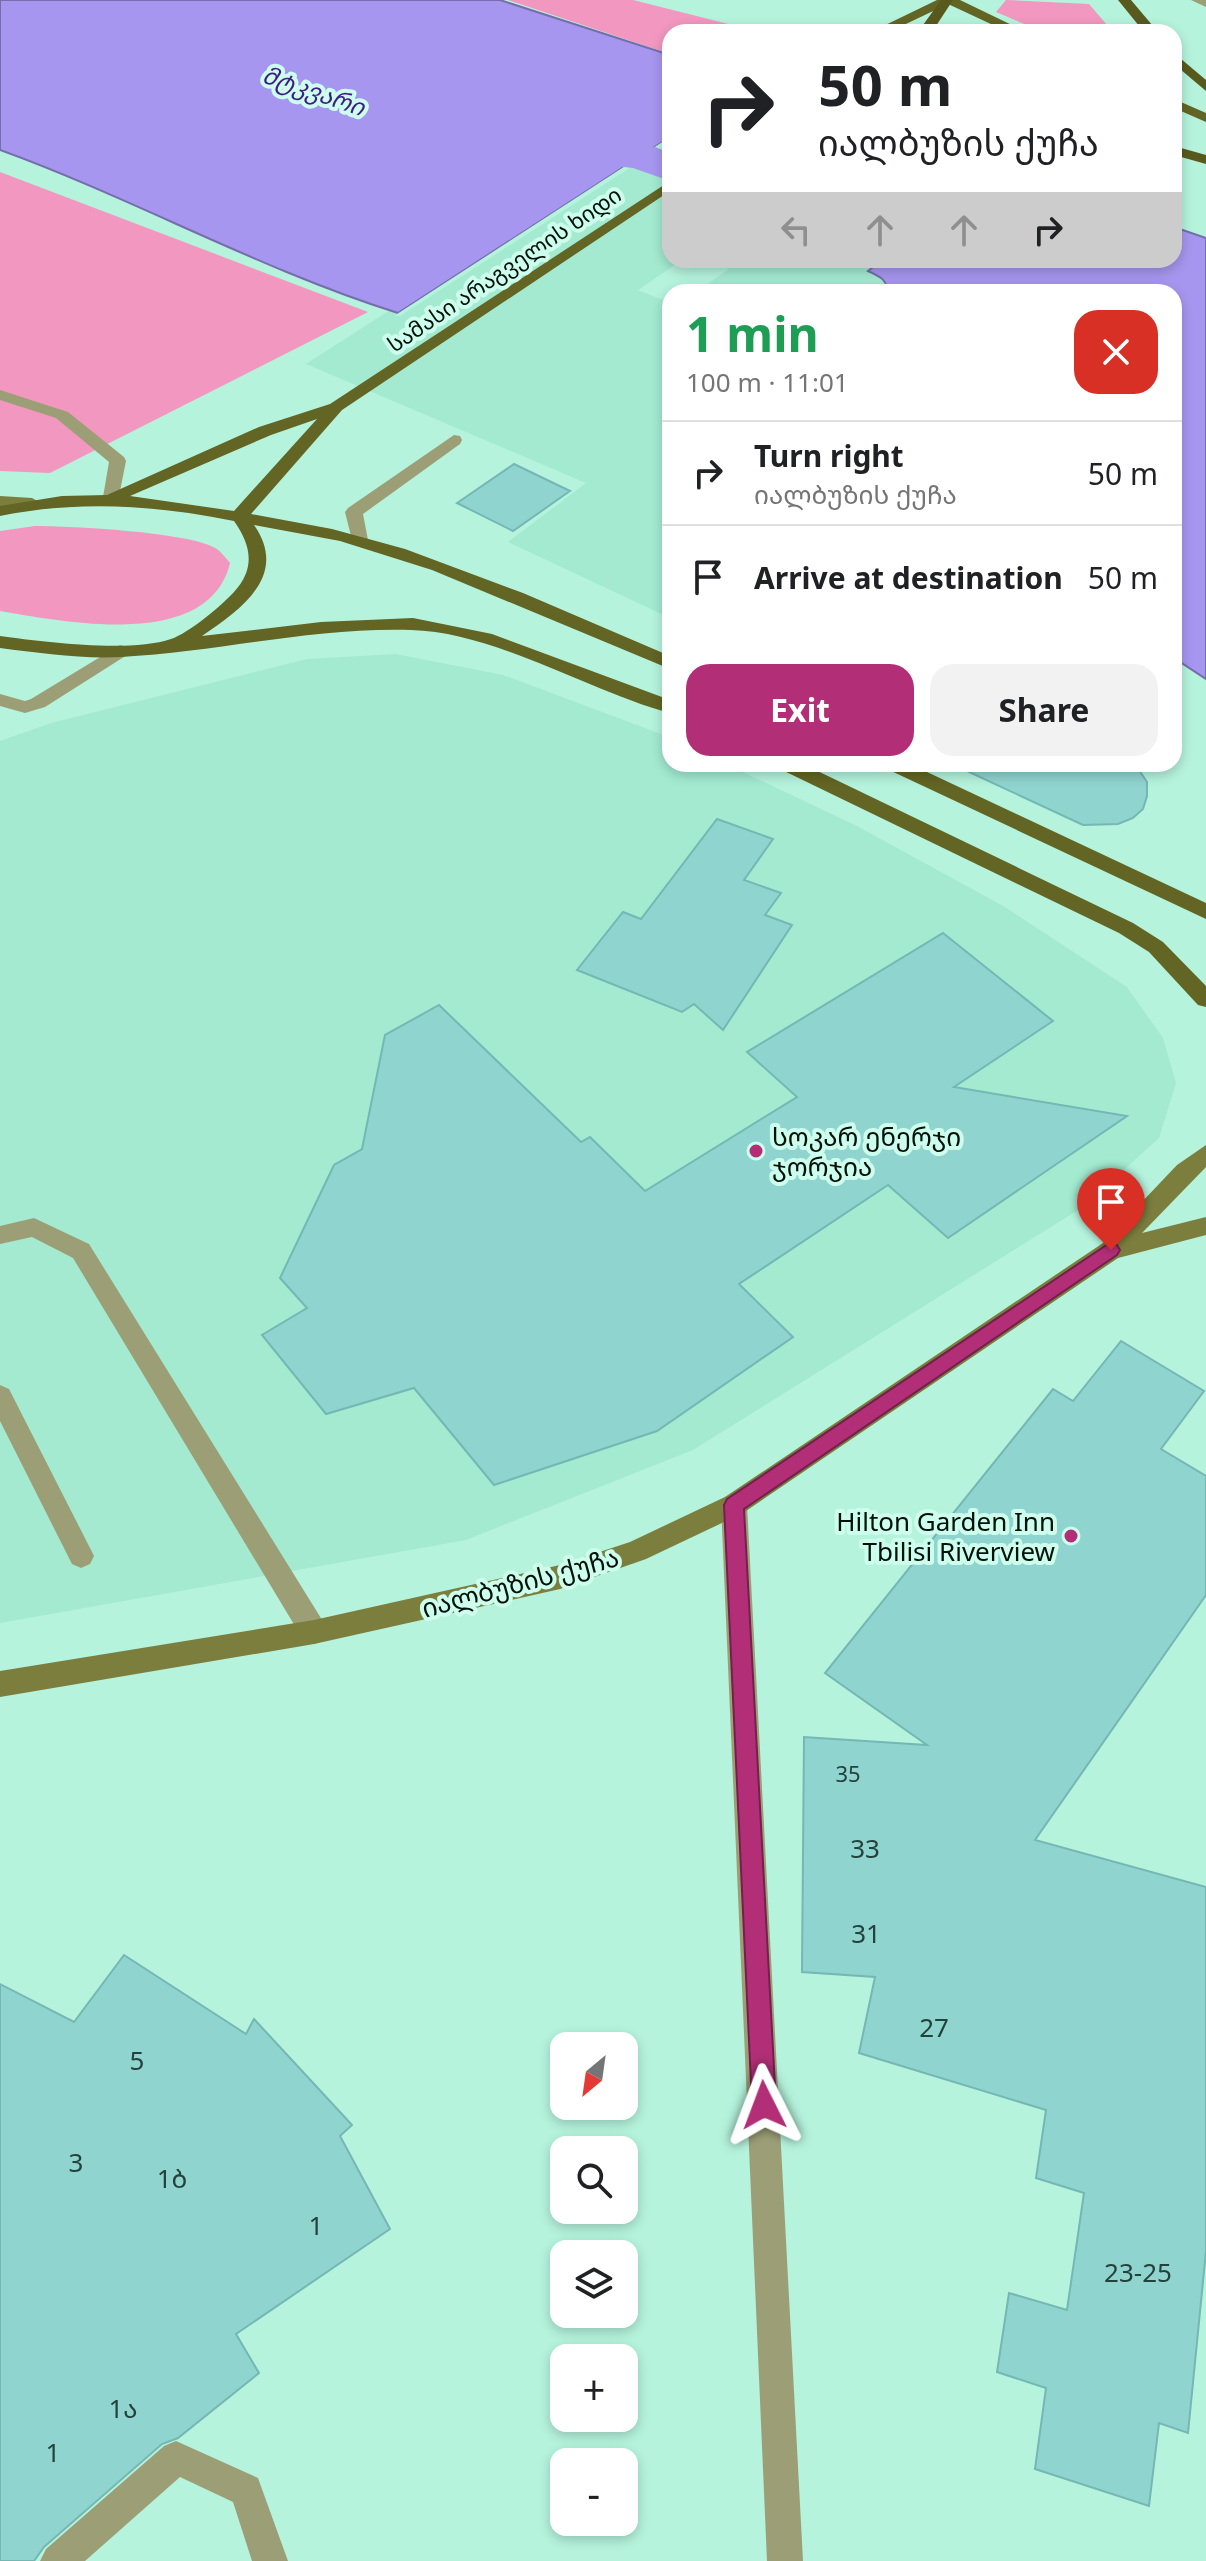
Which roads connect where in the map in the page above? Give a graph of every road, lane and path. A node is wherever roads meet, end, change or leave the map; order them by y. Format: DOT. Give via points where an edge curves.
graph roads {
  1 [pos="948,0"];
  2 [pos="1124,0"];
  3 [pos="1197,0"];
  4 [pos="1206,3"];
  5 [pos="896,24"];
  6 [pos="931,24"];
  7 [pos="1001,24"];
  8 [pos="1144,24"];
  9 [pos="1182,64"];
  10 [pos="1206,87"];
  11 [pos="1182,107"];
  12 [pos="1206,118"];
  13 [pos="1182,152"];
  14 [pos="1206,160"];
  15 [pos="662,190"];
  16 [pos="0,395"];
  17 [pos="336,407"];
  18 [pos="454,440"];
  19 [pos="112,497"];
  20 [pos="0,501"];
  21 [pos="32,503"];
  22 [pos="0,511"];
  23 [pos="239,516"];
  24 [pos="359,540"];
  25 [pos="0,642"];
  26 [pos="177,644"];
  27 [pos="120,651"];
  28 [pos="662,660"];
  29 [pos="0,700"];
  30 [pos="662,704"];
  31 [pos="804,772"];
  32 [pos="911,772"];
  33 [pos="1206,912"];
  34 [pos="1206,999"];
  35 [pos="1206,1154"];
  36 [pos="1206,1226"];
  37 [pos="0,1235"];
  38 [pos="1111,1250"];
  39 [pos="0,1396"];
  40 [pos="734,1505"];
  41 [pos="81,1556"];
  42 [pos="314,1632"];
  43 [pos="0,1684"];
  44 [pos="58,2561"];
  45 [pos="270,2561"];
  46 [pos="785,2561"];
  1 -- 5 [label="main road"];
  1 -- 6 [label="highway"];
  1 -- 7 [label="main road"];
  2 -- 8 [label="highway"];
  3 -- 4 [label="street"];
  9 -- 10 [label="highway"];
  11 -- 12 [label="main road"];
  13 -- 14 [label="highway"];
  15 -- 17 [label="main road, სამასი არაგველის ხიდი"];
  16 -- 19 [label="street" via="62,415 118,461"];
  17 -- 19 [label="main road" via="265,431"];
  17 -- 23 [label="main road"];
  18 -- 24 [label="street" via="354,512"];
  19 -- 21 [label="main road"];
  19 -- 23 [label="main road"];
  20 -- 21 [label="main road"];
  21 -- 22 [label="main road"];
  23 -- 24 [label="main road"];
  23 -- 26 [label="main road" via="259,553 251,584 231,606"];
  24 -- 28 [label="main road" via="476,580"];
  25 -- 27 [label="main road"];
  26 -- 27 [label="main road"];
  26 -- 30 [label="main road" via="413,624 485,638"];
  27 -- 29 [label="street" via="38,703 25,707"];
  31 -- 34 [label="main road" via="1126,928 1156,947"];
  32 -- 33 [label="main road"];
  35 -- 38 [label="main road, იალბუზის ქუჩა"];
  36 -- 38 [label="main road"];
  37 -- 42 [label="street" via="34,1227 81,1251"];
  38 -- 40 [label="main road, იალბუზის ქუჩა"];
  39 -- 41 [label="street"];
  40 -- 42 [label="main road, იალბუზის ქუჩა" via="637,1551 560,1577"];
  40 -- 46 [label="street"];
  42 -- 43 [label="main road, იალბუზის ქუჩა"];
  44 -- 45 [label="street" via="176,2458 246,2490"];
}
